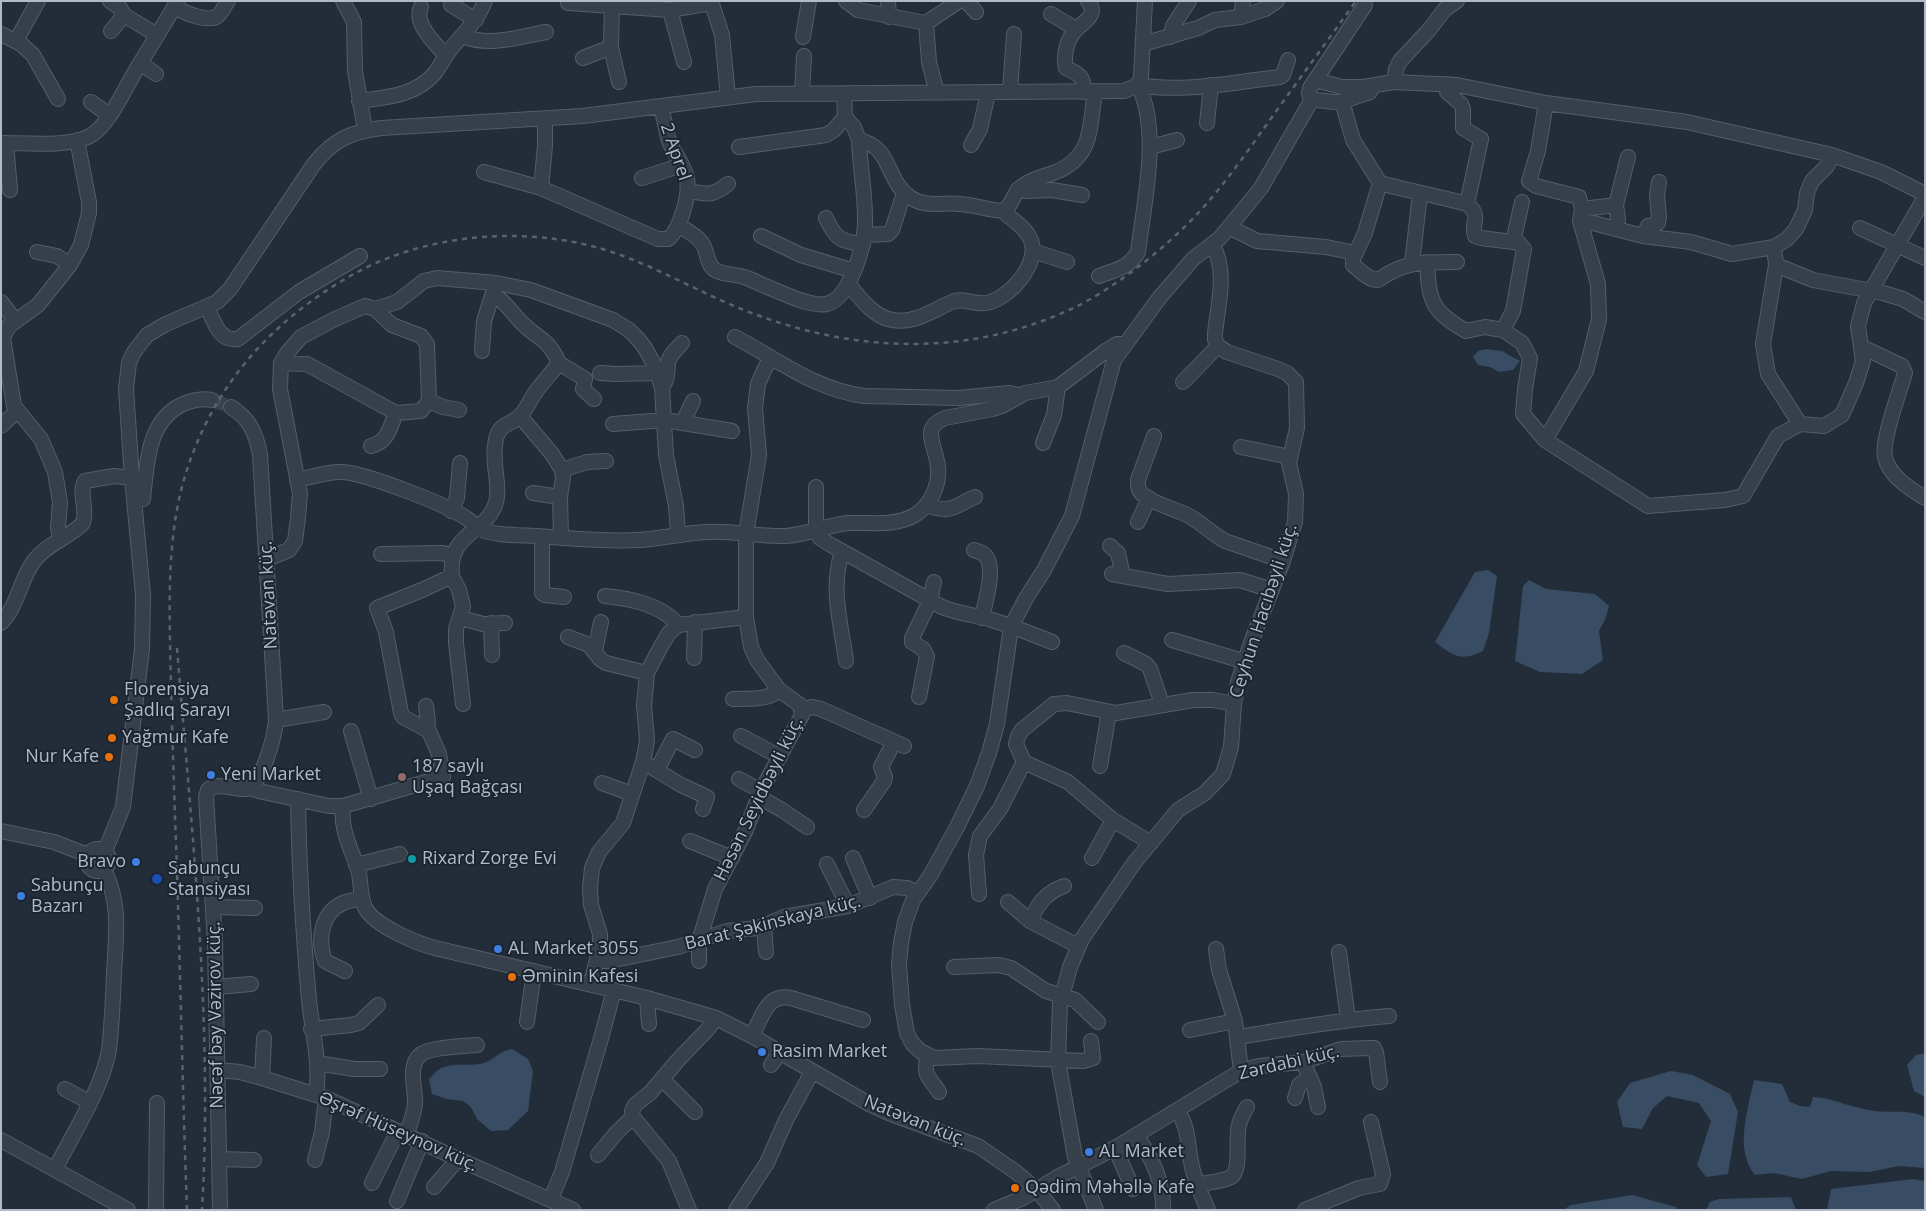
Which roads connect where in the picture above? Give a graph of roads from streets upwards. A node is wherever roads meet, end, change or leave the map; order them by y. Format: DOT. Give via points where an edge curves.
graph roads {
  1 [pos="38,1"];
  2 [pos="228,1"];
  3 [pos="343,1"];
  4 [pos="485,1"];
  5 [pos="808,1"];
  6 [pos="846,1"];
  7 [pos="888,1"];
  8 [pos="959,1"];
  9 [pos="966,1"];
  10 [pos="1088,1"];
  11 [pos="1146,1"];
  12 [pos="1189,1"];
  13 [pos="1243,1"];
  14 [pos="1277,1"];
  15 [pos="711,2"];
  16 [pos="1452,2"];
  17 [pos="568,3"];
  18 [pos="176,4"];
  19 [pos="612,4"];
  20 [pos="451,5"];
  21 [pos="1365,5"];
  22 [pos="120,6"];
  23 [pos="421,8"];
  24 [pos="670,10"];
  25 [pos="976,12"];
  26 [pos="1050,14"];
  27 [pos="889,17"];
  28 [pos="1241,17"];
  29 [pos="476,20"];
  30 [pos="926,22"];
  31 [pos="1076,29"];
  32 [pos="111,31"];
  33 [pos="546,32"];
  34 [pos="1,34"];
  35 [pos="1014,34"];
  36 [pos="157,35"];
  37 [pos="462,36"];
  38 [pos="803,37"];
  39 [pos="1170,37"];
  40 [pos="16,41"];
  41 [pos="1143,44"];
  42 [pos="611,47"];
  43 [pos="446,56"];
  44 [pos="804,56"];
  45 [pos="583,58"];
  46 [pos="1288,60"];
  47 [pos="684,62"];
  48 [pos="140,63"];
  49 [pos="156,74"];
  50 [pos="1315,80"];
  51 [pos="619,82"];
  52 [pos="1394,82"];
  53 [pos="1138,84"];
  54 [pos="1446,84"];
  55 [pos="1211,85"];
  56 [pos="1373,86"];
  57 [pos="988,92"];
  58 [pos="1010,92"];
  59 [pos="1089,92"];
  60 [pos="802,93"];
  61 [pos="938,93"];
  62 [pos="844,94"];
  63 [pos="728,96"];
  64 [pos="58,99"];
  65 [pos="359,101"];
  66 [pos="1311,101"];
  67 [pos="1342,101"];
  68 [pos="91,102"];
  69 [pos="1546,103"];
  70 [pos="661,107"];
  71 [pos="109,115"];
  72 [pos="845,117"];
  73 [pos="544,119"];
  74 [pos="1207,123"];
  75 [pos="365,130"];
  76 [pos="77,140"];
  77 [pos="858,140"];
  78 [pos="1178,140"];
  79 [pos="4,143"];
  80 [pos="971,145"];
  81 [pos="739,146"];
  82 [pos="1150,147"];
  83 [pos="1832,155"];
  84 [pos="1628,157"];
  85 [pos="682,165"];
  86 [pos="484,172"];
  87 [pos="642,178"];
  88 [pos="1658,182"];
  89 [pos="728,184"];
  90 [pos="1380,184"];
  91 [pos="541,188"];
  92 [pos="1018,189"];
  93 [pos="10,190"];
  94 [pos="688,191"];
  95 [pos="904,193"];
  96 [pos="1420,194"];
  97 [pos="1082,195"];
  98 [pos="1925,195"];
  99 [pos="1522,202"];
  100 [pos="1467,204"];
  101 [pos="1616,205"];
  102 [pos="1003,211"];
  103 [pos="1581,215"];
  104 [pos="826,218"];
  105 [pos="678,225"];
  106 [pos="1229,227"];
  107 [pos="1860,228"];
  108 [pos="1616,229"];
  109 [pos="760,236"];
  110 [pos="1643,236"];
  111 [pos="864,240"];
  112 [pos="1513,242"];
  113 [pos="1212,244"];
  114 [pos="1896,246"];
  115 [pos="1774,247"];
  116 [pos="1033,250"];
  117 [pos="37,252"];
  118 [pos="1355,253"];
  119 [pos="360,256"];
  120 [pos="1925,258"];
  121 [pos="1068,262"];
  122 [pos="1427,262"];
  123 [pos="1457,262"];
  124 [pos="1412,264"];
  125 [pos="1776,265"];
  126 [pos="70,266"];
  127 [pos="854,271"];
  128 [pos="1099,276"];
  129 [pos="848,284"];
  130 [pos="495,289"];
  131 [pos="1871,291"];
  132 [pos="1,302"];
  133 [pos="207,307"];
  134 [pos="375,308"];
  135 [pos="1925,312"];
  136 [pos="15,320"];
  137 [pos="1503,330"];
  138 [pos="735,337"];
  139 [pos="682,343"];
  140 [pos="1126,344"];
  141 [pos="1218,346"];
  142 [pos="1862,347"];
  143 [pos="482,351"];
  144 [pos="773,359"];
  145 [pos="282,363"];
  146 [pos="560,363"];
  147 [pos="657,372"];
  148 [pos="600,373"];
  149 [pos="1183,382"];
  150 [pos="1058,387"];
  151 [pos="662,388"];
  152 [pos="1019,395"];
  153 [pos="594,399"];
  154 [pos="212,400"];
  155 [pos="429,401"];
  156 [pos="693,402"];
  157 [pos="231,407"];
  158 [pos="458,410"];
  159 [pos="17,411"];
  160 [pos="396,413"];
  161 [pos="520,416"];
  162 [pos="665,420"];
  163 [pos="683,422"];
  164 [pos="614,424"];
  165 [pos="1800,424"];
  166 [pos="1,426"];
  167 [pos="732,432"];
  168 [pos="1154,436"];
  169 [pos="1545,440"];
  170 [pos="1043,443"];
  171 [pos="371,446"];
  172 [pos="1241,447"];
  173 [pos="1290,457"];
  174 [pos="606,460"];
  175 [pos="460,463"];
  176 [pos="562,470"];
  177 [pos="132,478"];
  178 [pos="297,480"];
  179 [pos="816,487"];
  180 [pos="144,490"];
  181 [pos="533,493"];
  182 [pos="560,497"];
  183 [pos="975,497"];
  184 [pos="1149,498"];
  185 [pos="1925,498"];
  186 [pos="926,505"];
  187 [pos="451,511"];
  188 [pos="1138,522"];
  189 [pos="477,528"];
  190 [pos="816,531"];
  191 [pos="678,534"];
  192 [pos="746,534"];
  193 [pos="542,537"];
  194 [pos="561,538"];
  195 [pos="60,540"];
  196 [pos="138,544"];
  197 [pos="1110,546"];
  198 [pos="974,550"];
  199 [pos="842,552"];
  200 [pos="381,554"];
  201 [pos="453,556"];
  202 [pos="267,559"];
  203 [pos="1283,561"];
  204 [pos="452,576"];
  205 [pos="934,582"];
  206 [pos="1272,590"];
  207 [pos="605,596"];
  208 [pos="564,597"];
  209 [pos="930,601"];
  210 [pos="746,617"];
  211 [pos="461,618"];
  212 [pos="982,618"];
  213 [pos="1,622"];
  214 [pos="601,622"];
  215 [pos="695,622"];
  216 [pos="491,623"];
  217 [pos="505,623"];
  218 [pos="678,626"];
  219 [pos="1011,627"];
  220 [pos="568,638"];
  221 [pos="1172,640"];
  222 [pos="1052,642"];
  223 [pos="595,651"];
  224 [pos="1124,653"];
  225 [pos="492,655"];
  226 [pos="694,658"];
  227 [pos="846,661"];
  228 [pos="1246,662"];
  229 [pos="647,673"];
  230 [pos="779,690"];
  231 [pos="919,698"];
  232 [pos="733,699"];
  233 [pos="463,704"];
  234 [pos="1162,704"];
  235 [pos="1234,704"];
  236 [pos="426,706"];
  237 [pos="802,710"];
  238 [pos="324,712"];
  239 [pos="1109,712"];
  240 [pos="276,720"];
  241 [pos="426,728"];
  242 [pos="352,731"];
  243 [pos="741,736"];
  244 [pos="993,740"];
  245 [pos="1016,744"];
  246 [pos="694,750"];
  247 [pos="780,757"];
  248 [pos="643,762"];
  249 [pos="1024,762"];
  250 [pos="1100,766"];
  251 [pos="657,770"];
  252 [pos="740,778"];
  253 [pos="602,784"];
  254 [pos="250,788"];
  255 [pos="632,794"];
  256 [pos="760,794"];
  257 [pos="298,799"];
  258 [pos="371,799"];
  259 [pos="343,806"];
  260 [pos="704,809"];
  261 [pos="864,810"];
  262 [pos="1113,820"];
  263 [pos="807,827"];
  264 [pos="1,832"];
  265 [pos="690,841"];
  266 [pos="1151,843"];
  267 [pos="105,852"];
  268 [pos="400,854"];
  269 [pos="88,855"];
  270 [pos="732,858"];
  271 [pos="853,858"];
  272 [pos="1092,858"];
  273 [pos="827,864"];
  274 [pos="356,865"];
  275 [pos="104,870"];
  276 [pos="1064,886"];
  277 [pos="917,893"];
  278 [pos="979,894"];
  279 [pos="870,898"];
  280 [pos="362,899"];
  281 [pos="1008,902"];
  282 [pos="848,906"];
  283 [pos="214,907"];
  284 [pos="255,908"];
  285 [pos="1030,921"];
  286 [pos="764,926"];
  287 [pos="699,941"];
  288 [pos="1078,946"];
  289 [pos="1216,949"];
  290 [pos="766,952"];
  291 [pos="1339,952"];
  292 [pos="598,961"];
  293 [pos="699,961"];
  294 [pos="954,967"];
  295 [pos="344,971"];
  296 [pos="534,971"];
  297 [pos="251,984"];
  298 [pos="591,984"];
  299 [pos="216,987"];
  300 [pos="614,990"];
  301 [pos="1061,996"];
  302 [pos="647,998"];
  303 [pos="378,1005"];
  304 [pos="1389,1016"];
  305 [pos="716,1018"];
  306 [pos="1348,1019"];
  307 [pos="863,1020"];
  308 [pos="1235,1021"];
  309 [pos="527,1022"];
  310 [pos="1098,1022"];
  311 [pos="649,1024"];
  312 [pos="312,1029"];
  313 [pos="1190,1030"];
  314 [pos="752,1036"];
  315 [pos="1238,1036"];
  316 [pos="264,1038"];
  317 [pos="1091,1041"];
  318 [pos="477,1045"];
  319 [pos="780,1052"];
  320 [pos="928,1056"];
  321 [pos="1058,1061"];
  322 [pos="1303,1062"];
  323 [pos="317,1063"];
  324 [pos="771,1064"];
  325 [pos="380,1069"];
  326 [pos="218,1070"];
  327 [pos="1241,1071"];
  328 [pos="812,1072"];
  329 [pos="1310,1077"];
  330 [pos="262,1078"];
  331 [pos="662,1079"];
  332 [pos="1380,1082"];
  333 [pos="65,1089"];
  334 [pos="939,1092"];
  335 [pos="321,1096"];
  336 [pos="1295,1098"];
  337 [pos="89,1102"];
  338 [pos="157,1103"];
  339 [pos="1247,1107"];
  340 [pos="1318,1107"];
  341 [pos="1177,1110"];
  342 [pos="695,1112"];
  343 [pos="633,1117"];
  344 [pos="1372,1122"];
  345 [pos="403,1132"];
  346 [pos="1136,1135"];
  347 [pos="1,1140"];
  348 [pos="422,1141"];
  349 [pos="1115,1148"];
  350 [pos="598,1155"];
  351 [pos="219,1158"];
  352 [pos="254,1160"];
  353 [pos="315,1160"];
  354 [pos="458,1160"];
  355 [pos="1078,1167"];
  356 [pos="54,1169"];
  357 [pos="372,1183"];
  358 [pos="1197,1184"];
  359 [pos="434,1187"];
  360 [pos="1037,1190"];
  361 [pos="1133,1190"];
  362 [pos="551,1199"];
  363 [pos="397,1201"];
  364 [pos="1333,1203"];
  365 [pos="128,1210"];
  366 [pos="156,1210"];
  367 [pos="220,1210"];
  368 [pos="572,1210"];
  369 [pos="690,1210"];
  370 [pos="736,1210"];
  371 [pos="994,1210"];
  372 [pos="1053,1210"];
  373 [pos="1096,1210"];
  374 [pos="1163,1210"];
  375 [pos="1208,1210"];
  376 [pos="1305,1210"];
  1 -- 40 [label="street"];
  2 -- 18 [label="street" via="212,18 191,14"];
  3 -- 65 [label="street" via="354,22"];
  4 -- 29 [label="street"];
  5 -- 38 [label="street"];
  6 -- 27 [label="street" via="858,10"];
  7 -- 27 [label="street"];
  8 -- 30 [label="street"];
  9 -- 25 [label="street"];
  10 -- 31 [label="street" via="1092,8 1091,16"];
  11 -- 41 [label="street"];
  12 -- 39 [label="street"];
  13 -- 28 [label="street"];
  14 -- 28 [label="street" via="1264,10"];
  15 -- 24 [label="street"];
  15 -- 63 [label="street" via="722,35"];
  16 -- 52 [label="street" via="1400,61"];
  17 -- 19 [label="street"];
  18 -- 36 [label="street"];
  19 -- 24 [label="street"];
  19 -- 42 [label="street"];
  20 -- 29 [label="street"];
  21 -- 50 [label="street"];
  22 -- 32 [label="street"];
  22 -- 36 [label="street"];
  23 -- 43 [label="street" via="419,16 423,25"];
  24 -- 47 [label="street"];
  26 -- 31 [label="street"];
  27 -- 30 [label="street"];
  28 -- 39 [label="street" via="1215,20"];
  29 -- 37 [label="street"];
  30 -- 61 [label="street" via="929,62"];
  31 -- 59 [label="street" via="1070,38 1066,68 1083,78"];
  33 -- 37 [label="street" via="484,42"];
  34 -- 40 [label="street"];
  35 -- 58 [label="street"];
  36 -- 48 [label="street"];
  37 -- 43 [label="street"];
  39 -- 41 [label="street"];
  40 -- 64 [label="street" via="32,55"];
  41 -- 53 [label="street"];
  42 -- 45 [label="street"];
  42 -- 51 [label="street"];
  43 -- 65 [label="street" via="433,75 413,90"];
  44 -- 60 [label="street"];
  46 -- 55 [label="street" via="1280,77"];
  48 -- 49 [label="street"];
  48 -- 71 [label="street"];
  50 -- 56 [label="street" via="1342,87"];
  50 -- 66 [label="street" via="1309,93"];
  52 -- 54 [label="street"];
  52 -- 56 [label="street"];
  53 -- 55 [label="street" via="1167,88"];
  53 -- 59 [label="street" via="1124,91"];
  53 -- 82 [label="street" via="1146,105"];
  54 -- 69 [label="street"];
  54 -- 100 [label="street" via="1447,92 1463,109 1463,128 1481,139"];
  55 -- 74 [label="street"];
  56 -- 67 [label="street" via="1370,92"];
  57 -- 58 [label="street"];
  57 -- 61 [label="street"];
  57 -- 80 [label="street" via="980,129"];
  58 -- 59 [label="street"];
  59 -- 92 [label="street" via="1084,151 1068,167"];
  60 -- 62 [label="street"];
  60 -- 63 [label="street"];
  61 -- 62 [label="street"];
  62 -- 72 [label="street"];
  63 -- 70 [label="street"];
  65 -- 75 [label="street"];
  66 -- 67 [label="street"];
  66 -- 106 [label="street" via="1261,188"];
  67 -- 90 [label="street" via="1353,140"];
  68 -- 71 [label="street"];
  69 -- 83 [label="street" via="1664,118"];
  69 -- 103 [label="street" via="1529,181 1536,186 1579,197"];
  70 -- 73 [label="street"];
  70 -- 85 [label="street, 2 Aprel" via="670,141"];
  71 -- 76 [label="street" via="94,134"];
  72 -- 77 [label="street" via="854,127"];
  72 -- 81 [label="street" via="826,136"];
  73 -- 75 [label="street"];
  73 -- 91 [label="street"];
  75 -- 133 [label="street" via="344,137 325,150 234,283 218,302"];
  76 -- 79 [label="street"];
  76 -- 126 [label="street" via="89,212 81,245"];
  77 -- 95 [label="street" via="874,145 882,152"];
  77 -- 111 [label="street" via="865,204"];
  78 -- 82 [label="street"];
  79 -- 93 [label="street"];
  82 -- 128 [label="street" via="1138,252 1127,266"];
  83 -- 98 [label="street" via="1881,172"];
  83 -- 115 [label="street" via="1827,166 1812,181 1805,210 1796,229"];
  84 -- 101 [label="street"];
  85 -- 87 [label="street"];
  85 -- 94 [label="street, 2 Aprel"];
  86 -- 91 [label="street"];
  88 -- 110 [label="street" via="1658,223 1648,226"];
  89 -- 94 [label="street" via="717,193"];
  90 -- 96 [label="street"];
  90 -- 118 [label="street"];
  91 -- 105 [label="street" via="658,239 668,240"];
  92 -- 97 [label="street"];
  92 -- 102 [label="street"];
  94 -- 105 [label="street, 2 Aprel"];
  95 -- 102 [label="street" via="925,204 960,204"];
  95 -- 111 [label="street" via="892,230"];
  96 -- 100 [label="street"];
  96 -- 124 [label="street"];
  98 -- 114 [label="street"];
  99 -- 112 [label="street"];
  100 -- 112 [label="street" via="1476,215 1475,236"];
  101 -- 103 [label="street"];
  101 -- 108 [label="street"];
  102 -- 116 [label="street" via="1026,232"];
  103 -- 108 [label="street"];
  103 -- 169 [label="street" via="1598,284 1599,319 1586,371"];
  104 -- 111 [label="street" via="842,240"];
  105 -- 129 [label="street" via="702,243 714,270 745,277 794,298 826,304 835,300"];
  106 -- 113 [label="street"];
  106 -- 118 [label="street" via="1257,240"];
  107 -- 114 [label="street"];
  108 -- 110 [label="street"];
  109 -- 127 [label="street" via="801,255"];
  110 -- 115 [label="street" via="1691,242 1732,254"];
  111 -- 127 [label="street"];
  112 -- 137 [label="street" via="1524,249 1513,311"];
  113 -- 140 [label="street" via="1193,259 1160,297"];
  113 -- 141 [label="street" via="1220,261 1215,333"];
  114 -- 120 [label="street"];
  114 -- 131 [label="street"];
  115 -- 125 [label="street"];
  116 -- 121 [label="street"];
  116 -- 129 [label="street" via="1022,279 1000,297 986,304 961,300 903,321 875,313"];
  117 -- 126 [label="street" via="57,256"];
  118 -- 124 [label="street" via="1353,265 1375,280"];
  119 -- 133 [label="street" via="299,292 238,339 222,335"];
  122 -- 123 [label="street"];
  122 -- 124 [label="street"];
  122 -- 137 [label="street" via="1428,288 1435,307 1450,321 1466,331 1486,327"];
  125 -- 131 [label="street" via="1813,280"];
  125 -- 165 [label="street" via="1763,344 1768,374"];
  126 -- 136 [label="street" via="38,305"];
  127 -- 129 [label="street"];
  130 -- 134 [label="street" via="438,278 424,281 397,302"];
  130 -- 143 [label="street" via="484,322"];
  130 -- 146 [label="street" via="522,324 550,346"];
  130 -- 147 [label="street" via="531,290 613,320 629,330 646,348"];
  131 -- 135 [label="street" via="1903,299"];
  131 -- 142 [label="street" via="1858,326"];
  132 -- 136 [label="street"];
  133 -- 177 [label="street" via="147,335 129,363 126,389"];
  134 -- 145 [label="street" via="365,306 351,311 301,337"];
  134 -- 155 [label="street" via="392,325 421,336 427,344"];
  136 -- 159 [label="street" via="3,338"];
  137 -- 169 [label="street" via="1522,343 1530,358 1523,414"];
  138 -- 144 [label="street"];
  139 -- 151 [label="street" via="670,357 669,374"];
  140 -- 150 [label="street" via="1117,344 1107,350"];
  140 -- 219 [label="street" via="1114,360 1072,516"];
  141 -- 149 [label="street"];
  141 -- 173 [label="street, Ceyhun Hacıbəyli küç." via="1287,373 1296,382 1297,428"];
  142 -- 165 [label="street" via="1863,361 1842,415 1824,426"];
  142 -- 185 [label="street" via="1902,366 1905,374 1884,457 1892,473"];
  144 -- 152 [label="street" via="814,382 848,394 959,398"];
  144 -- 192 [label="street, Həsən Seyidbəyli küç." via="758,384 755,408 759,455"];
  145 -- 160 [label="street" via="307,364"];
  145 -- 178 [label="street" via="280,389"];
  146 -- 153 [label="street" via="585,379 583,389"];
  146 -- 161 [label="street"];
  147 -- 148 [label="street"];
  147 -- 151 [label="street"];
  150 -- 152 [label="street"];
  150 -- 170 [label="street" via="1054,415"];
  151 -- 162 [label="street"];
  152 -- 186 [label="street" via="1002,406 945,418 934,424 931,432 938,477"];
  154 -- 180 [label="street" via="189,401 165,417 153,438"];
  155 -- 158 [label="street"];
  155 -- 160 [label="street" via="421,411"];
  156 -- 163 [label="street"];
  157 -- 202 [label="street, Natəvan küç." via="246,418 257,439"];
  159 -- 166 [label="street"];
  159 -- 195 [label="street" via="41,439 55,472 60,502"];
  160 -- 171 [label="street" via="385,439"];
  161 -- 176 [label="street"];
  161 -- 189 [label="street" via="505,424 496,438 494,456 499,490 486,521"];
  162 -- 163 [label="street"];
  162 -- 164 [label="street"];
  162 -- 191 [label="street" via="666,455"];
  163 -- 167 [label="street"];
  165 -- 169 [label="street" via="1778,436 1744,496 1648,506"];
  168 -- 184 [label="street" via="1138,480 1140,493"];
  172 -- 173 [label="street"];
  173 -- 203 [label="street, Ceyhun Hacıbəyli küç." via="1289,469 1296,501 1295,522"];
  174 -- 176 [label="street"];
  175 -- 187 [label="street" via="457,498"];
  176 -- 182 [label="street"];
  177 -- 180 [label="street" via="137,487"];
  177 -- 195 [label="street" via="114,476 85,481 83,523"];
  177 -- 196 [label="street"];
  178 -- 187 [label="street" via="343,472 372,479"];
  178 -- 202 [label="street" via="300,493 295,541 289,550"];
  179 -- 190 [label="street"];
  180 -- 196 [label="street"];
  181 -- 182 [label="street"];
  182 -- 194 [label="street"];
  183 -- 186 [label="street" via="950,510"];
  184 -- 188 [label="street"];
  184 -- 203 [label="street" via="1190,517 1225,541"];
  186 -- 190 [label="street" via="916,515 902,521 850,523"];
  187 -- 189 [label="street" via="470,520"];
  189 -- 193 [label="street" via="495,534"];
  189 -- 201 [label="street" via="463,539"];
  190 -- 192 [label="street" via="787,536"];
  190 -- 199 [label="street" via="820,538"];
  191 -- 192 [label="street"];
  191 -- 194 [label="street" via="640,540"];
  192 -- 210 [label="street, Həsən Seyidbəyli küç."];
  193 -- 194 [label="street"];
  193 -- 208 [label="street" via="542,592"];
  195 -- 213 [label="street" via="33,562 10,612"];
  196 -- 267 [label="street" via="143,595 141,668 123,806"];
  197 -- 206 [label="street" via="1118,553 1117,575 1168,584 1240,580"];
  198 -- 212 [label="street" via="988,558 990,578"];
  199 -- 209 [label="street"];
  199 -- 227 [label="street" via="838,564 836,601"];
  200 -- 201 [label="street"];
  201 -- 204 [label="street"];
  202 -- 240 [label="street, Natəvan küç."];
  203 -- 206 [label="street, Ceyhun Hacıbəyli küç."];
  204 -- 211 [label="street" via="463,606"];
  204 -- 241 [label="street" via="376,608 386,632 401,713"];
  205 -- 209 [label="street"];
  206 -- 228 [label="street, Ceyhun Hacıbəyli küç."];
  207 -- 218 [label="street" via="652,607"];
  209 -- 212 [label="street"];
  209 -- 231 [label="street" via="912,638 912,642 927,656"];
  210 -- 215 [label="street"];
  210 -- 230 [label="street, Həsən Seyidbəyli küç." via="751,647"];
  211 -- 216 [label="street"];
  211 -- 233 [label="street" via="456,630 456,643"];
  212 -- 219 [label="street"];
  214 -- 223 [label="street"];
  215 -- 218 [label="street"];
  215 -- 226 [label="street"];
  216 -- 217 [label="street"];
  216 -- 225 [label="street"];
  218 -- 229 [label="street" via="669,633"];
  219 -- 222 [label="street"];
  219 -- 244 [label="street"];
  220 -- 223 [label="street" via="582,641"];
  221 -- 228 [label="street"];
  223 -- 229 [label="street" via="606,663"];
  224 -- 234 [label="street" via="1150,669"];
  228 -- 235 [label="street, Ceyhun Hacıbəyli küç."];
  229 -- 248 [label="street" via="644,706 647,739"];
  230 -- 232 [label="street" via="764,698"];
  230 -- 237 [label="street, Həsən Seyidbəyli küç."];
  234 -- 235 [label="street" via="1204,699"];
  234 -- 239 [label="street" via="1127,712"];
  235 -- 266 [label="street, Ceyhun Hacıbəyli küç." via="1230,747 1222,774 1205,793 1178,810"];
  236 -- 241 [label="street"];
  237 -- 247 [label="street, Həsən Seyidbəyli küç."];
  237 -- 261 [label="street" via="820,709 899,744 881,768 884,781"];
  238 -- 240 [label="street"];
  239 -- 245 [label="street" via="1067,703 1054,704 1022,730"];
  239 -- 250 [label="street"];
  240 -- 254 [label="street, Natəvan küç." via="267,758"];
  241 -- 258 [label="street" via="439,754 443,777"];
  242 -- 258 [label="street"];
  243 -- 247 [label="street"];
  244 -- 245 [label="street"];
  244 -- 277 [label="street" via="977,786 957,828"];
  245 -- 249 [label="street"];
  246 -- 251 [label="street" via="673,739"];
  247 -- 256 [label="street, Həsən Seyidbəyli küç."];
  248 -- 251 [label="street"];
  248 -- 255 [label="street"];
  249 -- 262 [label="street" via="1068,782"];
  249 -- 278 [label="street" via="1000,809 980,836 976,855"];
  251 -- 260 [label="street" via="707,797"];
  252 -- 256 [label="street"];
  253 -- 255 [label="street"];
  254 -- 257 [label="street"];
  254 -- 283 [label="street, Nəcəf bəy Vəzirov küç." via="213,786 208,790"];
  255 -- 292 [label="street" via="623,822 598,852 592,868 593,915 600,934"];
  256 -- 263 [label="street"];
  256 -- 270 [label="street, Həsən Seyidbəyli küç."];
  257 -- 259 [label="street"];
  257 -- 312 [label="street" via="300,886"];
  258 -- 259 [label="street"];
  259 -- 274 [label="street, Natəvan küç." via="348,845"];
  262 -- 266 [label="street"];
  262 -- 272 [label="street"];
  264 -- 269 [label="street" via="54,842"];
  265 -- 270 [label="street"];
  266 -- 288 [label="street, Ceyhun Hacıbəyli küç."];
  267 -- 269 [label="street" via="96,849"];
  267 -- 275 [label="street" via="110,860"];
  268 -- 274 [label="street"];
  269 -- 275 [label="street" via="90,868 98,872"];
  270 -- 287 [label="street, Həsən Seyidbəyli küç." via="715,889"];
  271 -- 279 [label="street"];
  273 -- 282 [label="street"];
  274 -- 280 [label="street, Natəvan küç." via="362,883"];
  275 -- 337 [label="street" via="115,897 117,919 111,1031 106,1062"];
  276 -- 285 [label="street" via="1039,902"];
  277 -- 279 [label="street, Barat Şəkinskaya küç." via="907,888 893,888"];
  277 -- 320 [label="street" via="910,906 901,943 900,982 907,1032 916,1047"];
  279 -- 282 [label="street, Barat Şəkinskaya küç."];
  280 -- 295 [label="street" via="350,900 336,907 321,928 325,961"];
  280 -- 296 [label="street, Natəvan küç." via="368,913 419,944"];
  281 -- 285 [label="street"];
  282 -- 286 [label="street, Barat Şəkinskaya küç." via="784,917"];
  283 -- 284 [label="street"];
  283 -- 299 [label="street, Nəcəf bəy Vəzirov küç."];
  285 -- 288 [label="street"];
  286 -- 287 [label="street, Barat Şəkinskaya küç." via="727,931"];
  286 -- 290 [label="street"];
  287 -- 292 [label="street, Barat Şəkinskaya küç." via="637,956"];
  287 -- 293 [label="street, Həsən Seyidbəyli küç."];
  288 -- 301 [label="street, Ceyhun Hacıbəyli küç."];
  289 -- 308 [label="street"];
  291 -- 306 [label="street"];
  292 -- 298 [label="street"];
  294 -- 301 [label="street" via="999,965 1011,968 1046,991"];
  296 -- 298 [label="street, Natəvan küç."];
  296 -- 309 [label="street"];
  297 -- 299 [label="street"];
  298 -- 300 [label="street, Natəvan küç."];
  299 -- 326 [label="street, Nəcəf bəy Vəzirov küç."];
  300 -- 302 [label="street, Natəvan küç."];
  300 -- 362 [label="street" via="562,1172"];
  301 -- 310 [label="street" via="1076,1000"];
  301 -- 321 [label="street, Ceyhun Hacıbəyli küç."];
  302 -- 305 [label="street, Natəvan küç."];
  302 -- 311 [label="street"];
  303 -- 312 [label="street" via="359,1023"];
  304 -- 306 [label="street"];
  305 -- 314 [label="street, Natəvan küç."];
  305 -- 331 [label="street"];
  306 -- 315 [label="street"];
  307 -- 314 [label="street" via="779,997 769,1004"];
  308 -- 313 [label="street"];
  308 -- 315 [label="street"];
  312 -- 323 [label="street"];
  314 -- 319 [label="street, Natəvan küç."];
  315 -- 327 [label="street"];
  316 -- 330 [label="street"];
  317 -- 321 [label="street" via="1094,1052 1090,1060"];
  318 -- 345 [label="street" via="429,1050 420,1054 412,1073 414,1106"];
  319 -- 324 [label="street"];
  319 -- 328 [label="street, Natəvan küç."];
  320 -- 321 [label="street" via="1004,1056"];
  320 -- 334 [label="street" via="924,1067"];
  321 -- 355 [label="street, Ceyhun Hacıbəyli küç."];
  322 -- 327 [label="street, Zərdabi küç."];
  322 -- 329 [label="street"];
  322 -- 332 [label="street, Zərdabi küç." via="1341,1049 1374,1048"];
  323 -- 325 [label="street"];
  323 -- 335 [label="street"];
  326 -- 330 [label="street, Əşrəf Hüseynov küç."];
  326 -- 351 [label="street, Nəcəf bəy Vəzirov küç."];
  327 -- 341 [label="street, Zərdabi küç."];
  328 -- 360 [label="street, Natəvan küç." via="891,1114 978,1146"];
  328 -- 370 [label="street" via="767,1164"];
  329 -- 336 [label="street" via="1300,1085"];
  329 -- 340 [label="street"];
  330 -- 335 [label="street, Əşrəf Hüseynov küç."];
  331 -- 342 [label="street"];
  331 -- 343 [label="street" via="635,1105"];
  333 -- 337 [label="street"];
  335 -- 345 [label="street, Əşrəf Hüseynov küç."];
  335 -- 353 [label="street" via="322,1132"];
  337 -- 356 [label="street"];
  338 -- 366 [label="street"];
  339 -- 358 [label="street" via="1239,1124 1235,1173"];
  341 -- 346 [label="street, Zərdabi küç."];
  341 -- 358 [label="street" via="1186,1127"];
  343 -- 350 [label="street"];
  343 -- 369 [label="street" via="669,1161"];
  344 -- 364 [label="street" via="1383,1179 1380,1184 1359,1188"];
  345 -- 348 [label="street, Əşrəf Hüseynov küç."];
  345 -- 357 [label="street"];
  346 -- 349 [label="street, Zərdabi küç."];
  346 -- 374 [label="street" via="1156,1167"];
  347 -- 356 [label="street"];
  348 -- 354 [label="street, Əşrəf Hüseynov küç."];
  348 -- 363 [label="street"];
  349 -- 355 [label="street, Zərdabi küç."];
  349 -- 361 [label="street"];
  351 -- 352 [label="street"];
  351 -- 367 [label="street, Nəcəf bəy Vəzirov küç."];
  354 -- 359 [label="street"];
  354 -- 362 [label="street, Əşrəf Hüseynov küç."];
  355 -- 360 [label="street, Zərdabi küç."];
  355 -- 373 [label="street, Ceyhun Hacıbəyli küç."];
  356 -- 365 [label="street"];
  358 -- 375 [label="street"];
  360 -- 371 [label="street, Zərdabi küç."];
  360 -- 372 [label="street, Natəvan küç."];
  362 -- 368 [label="street, Əşrəf Hüseynov küç."];
  364 -- 376 [label="street"];
}
